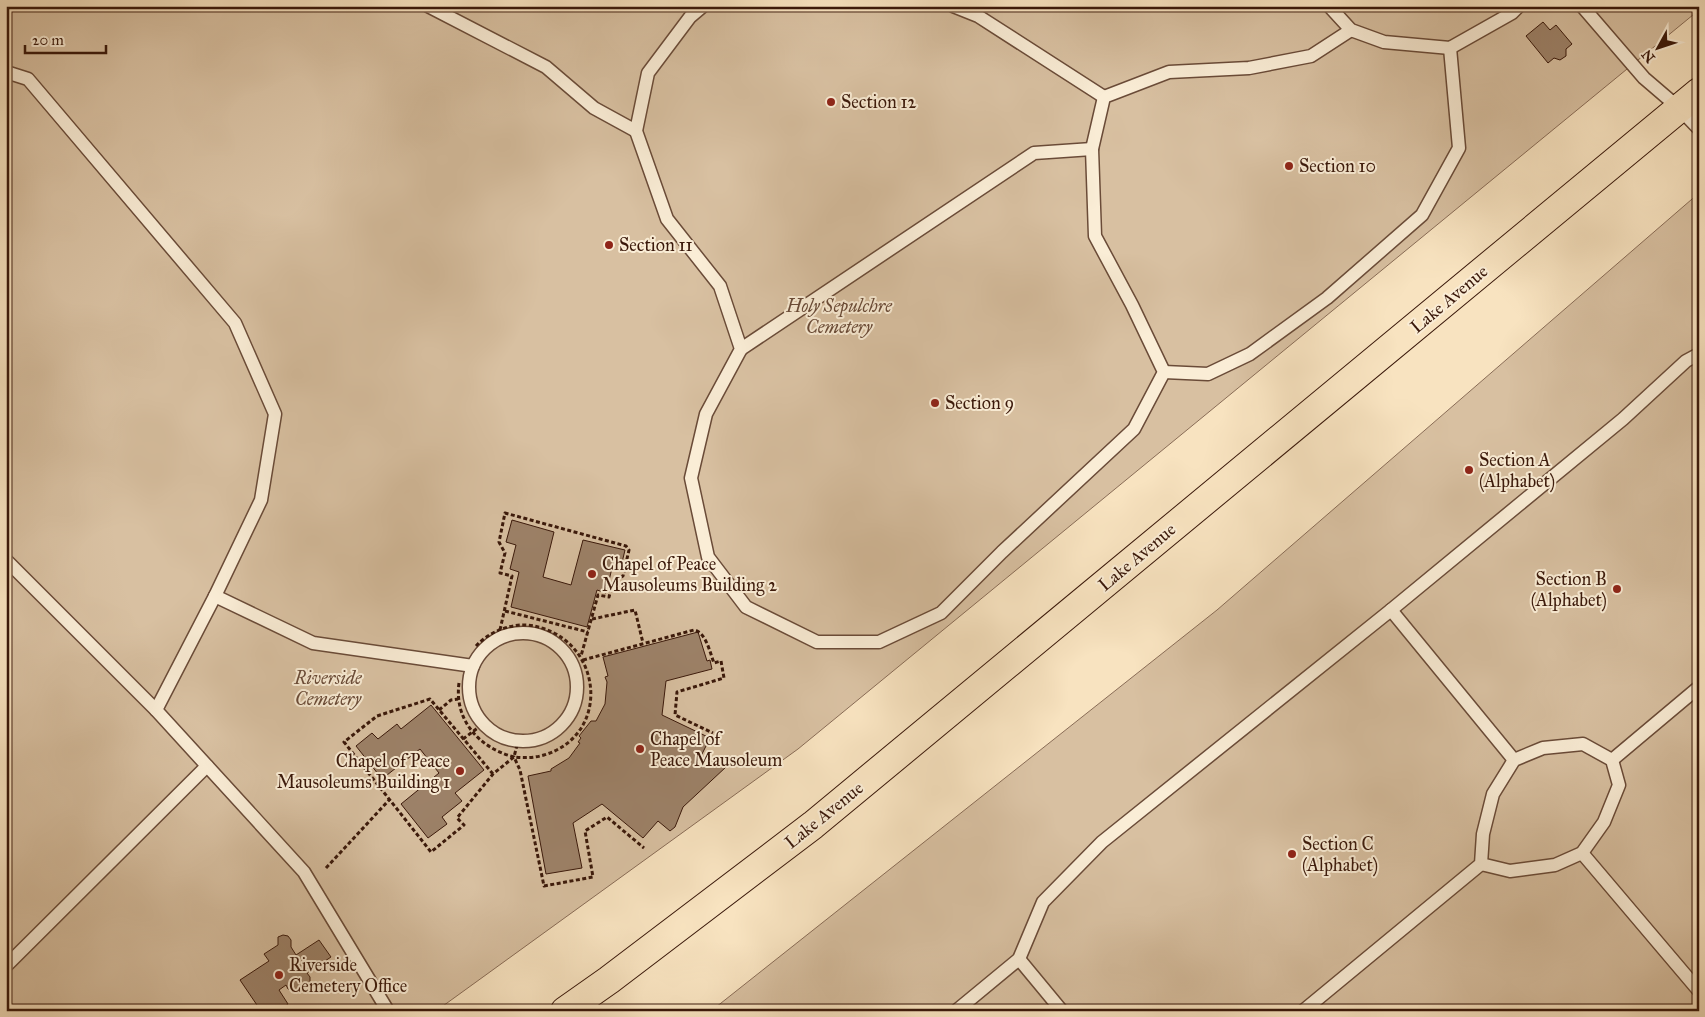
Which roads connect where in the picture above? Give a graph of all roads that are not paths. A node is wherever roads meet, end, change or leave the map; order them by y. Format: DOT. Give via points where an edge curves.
graph roads {
  1 [pos="428,6"];
  2 [pos="703,6"];
  3 [pos="954,6"];
  4 [pos="1329,6"];
  5 [pos="1519,6"];
  6 [pos="1582,6"];
  7 [pos="1351,30"];
  8 [pos="1450,48"];
  9 [pos="6,72"];
  10 [pos="1104,97"];
  11 [pos="1689,100"];
  12 [pos="1699,129"];
  13 [pos="636,131"];
  14 [pos="1092,149"];
  15 [pos="741,349"];
  16 [pos="1699,354"];
  17 [pos="1164,372"];
  18 [pos="6,560"];
  19 [pos="215,596"];
  20 [pos="1391,610"];
  21 [pos="468,665"];
  22 [pos="1699,687"];
  23 [pos="156,710"];
  24 [pos="1514,760"];
  25 [pos="1612,760"];
  26 [pos="207,766"];
  27 [pos="1582,852"];
  28 [pos="1481,864"];
  29 [pos="1019,959"];
  30 [pos="6,966"];
  31 [pos="1699,990"];
  32 [pos="1699,1006"];
  33 [pos="388,1011"];
  34 [pos="565,1011"];
  35 [pos="956,1011"];
  36 [pos="1062,1011"];
  37 [pos="1303,1011"];
  38 [pos="1696,1011"];
  1 -- 13 [label="lane" via="546,67 594,108"];
  2 -- 13 [label="lane" via="690,17 648,72"];
  3 -- 10 [label="lane" via="978,16"];
  4 -- 7 [label="lane"];
  5 -- 8 [label="lane"];
  6 -- 11 [label="lane" via="1644,78"];
  7 -- 8 [label="lane" via="1384,42"];
  7 -- 10 [label="lane" via="1311,56 1249,68 1169,72"];
  8 -- 17 [label="lane" via="1459,148 1422,215 1327,298 1250,354 1208,374"];
  9 -- 19 [label="lane" via="28,79 234,322 275,414 261,500"];
  10 -- 14 [label="lane"];
  11 -- 12 [label="lane"];
  11 -- 34 [label="main road, Lake Avenue" via="813,825"];
  13 -- 15 [label="lane" via="668,219 720,286"];
  14 -- 15 [label="lane" via="1034,152"];
  14 -- 17 [label="lane" via="1095,236"];
  15 -- 17 [label="lane" via="706,414 691,478 708,557 746,607 817,642 879,642 940,613 1134,429"];
  16 -- 20 [label="lane" via="1686,361 1615,425"];
  18 -- 23 [label="lane"];
  19 -- 21 [label="lane" via="313,643"];
  19 -- 23 [label="lane"];
  20 -- 24 [label="lane"];
  20 -- 29 [label="lane" via="1102,842 1043,902"];
  21 -- 21 [label="lane" via="498,640 515,634 533,634 564,652 574,668 578,686 575,704 553,733 536,740 518,741 500,736 483,724 474,711"];
  22 -- 25 [label="lane"];
  23 -- 26 [label="lane"];
  24 -- 25 [label="lane" via="1544,748 1583,744"];
  24 -- 28 [label="lane" via="1493,794 1482,834"];
  25 -- 27 [label="lane" via="1619,785 1604,822"];
  26 -- 30 [label="lane"];
  26 -- 33 [label="lane" via="304,872"];
  27 -- 28 [label="lane" via="1555,865 1510,871"];
  27 -- 31 [label="lane"];
  28 -- 37 [label="lane"];
  29 -- 35 [label="lane"];
  29 -- 36 [label="lane"];
  32 -- 38 [label="lane"];
}
